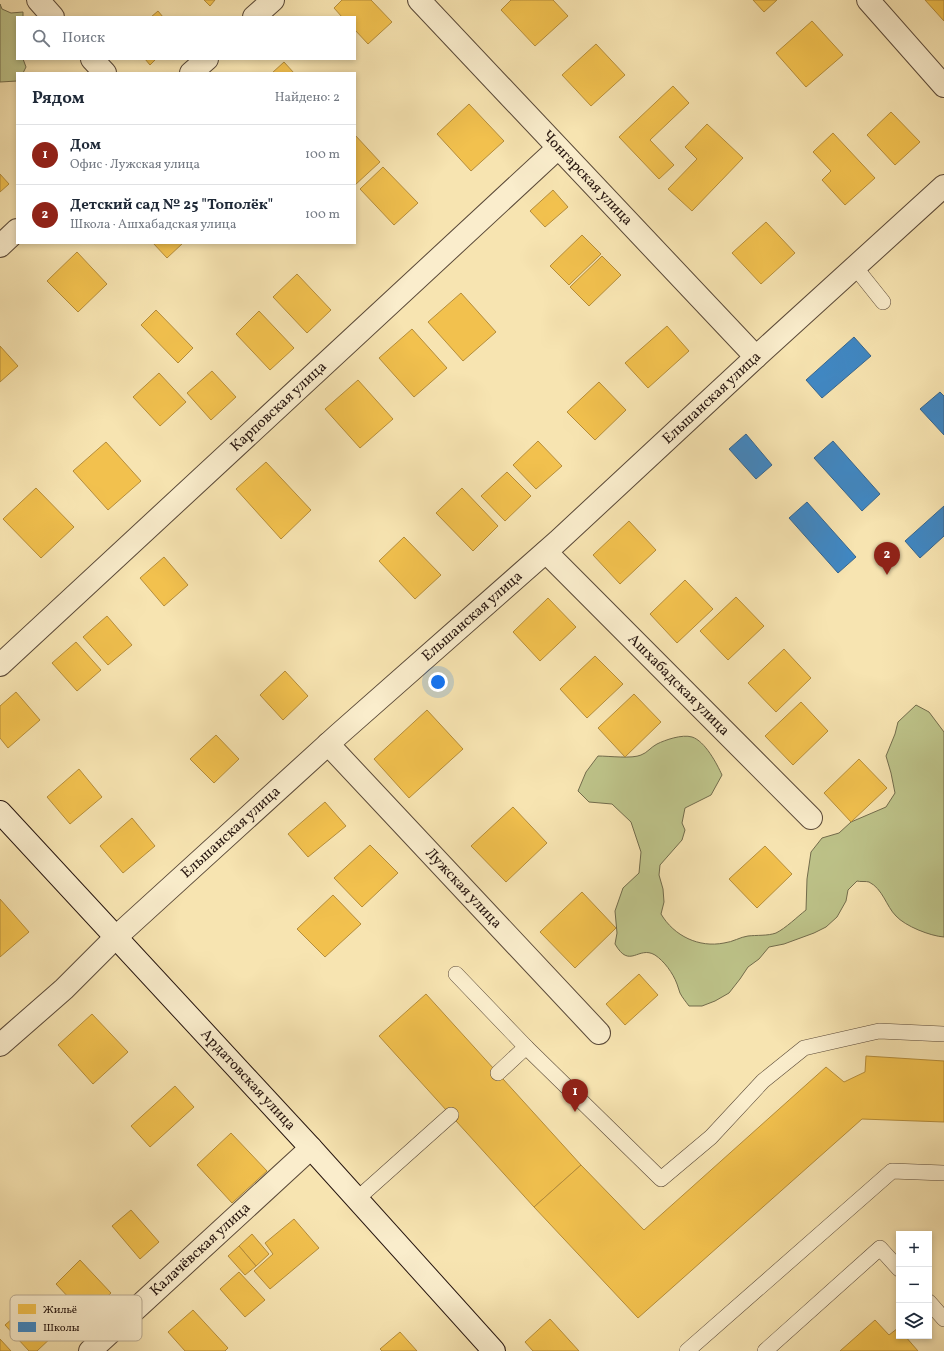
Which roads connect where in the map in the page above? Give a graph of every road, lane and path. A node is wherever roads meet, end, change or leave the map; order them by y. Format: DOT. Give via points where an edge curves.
graph roads {
  1 [pos="38,0"];
  2 [pos="273,0"];
  3 [pos="419,0"];
  4 [pos="868,0"];
  5 [pos="52,16"];
  6 [pos="255,16"];
  7 [pos="93,60"];
  8 [pos="206,60"];
  9 [pos="104,72"];
  10 [pos="192,72"];
  11 [pos="944,86"];
  12 [pos="558,148"];
  13 [pos="944,186"];
  14 [pos="16,231"];
  15 [pos="0,246"];
  16 [pos="855,267"];
  17 [pos="883,302"];
  18 [pos="756,357"];
  19 [pos="546,552"];
  20 [pos="0,665"];
  21 [pos="328,744"];
  22 [pos="0,812"];
  23 [pos="811,818"];
  24 [pos="115,938"];
  25 [pos="456,974"];
  26 [pos="599,1034"];
  27 [pos="944,1034"];
  28 [pos="0,1045"];
  29 [pos="526,1047"];
  30 [pos="498,1073"];
  31 [pos="451,1115"];
  32 [pos="311,1148"];
  33 [pos="944,1173"];
  34 [pos="357,1199"];
  35 [pos="897,1267"];
  36 [pos="142,1303"];
  37 [pos="930,1303"];
  38 [pos="944,1319"];
  39 [pos="101,1341"];
  40 [pos="90,1351"];
  41 [pos="494,1351"];
  42 [pos="687,1351"];
  43 [pos="765,1351"];
  1 -- 5 [label="street"];
  2 -- 6 [label="street"];
  3 -- 12 [label="street, Чонгарская улица"];
  4 -- 11 [label="street"];
  7 -- 9 [label="street"];
  8 -- 10 [label="street"];
  12 -- 18 [label="street, Чонгарская улица"];
  12 -- 20 [label="street, Карповская улица"];
  13 -- 16 [label="street, Ельшанская улица"];
  14 -- 15 [label="street"];
  16 -- 17 [label="lane"];
  16 -- 18 [label="street, Ельшанская улица"];
  18 -- 19 [label="street, Ельшанская улица"];
  19 -- 21 [label="street, Ельшанская улица"];
  19 -- 23 [label="street, Ашхабадская улица"];
  21 -- 24 [label="street, Ельшанская улица"];
  21 -- 26 [label="street, Лужская улица"];
  22 -- 24 [label="street, Ардатовская улица"];
  24 -- 28 [label="street, Ельшанская улица" via="64,989"];
  24 -- 32 [label="street, Ардатовская улица"];
  25 -- 29 [label="lane"];
  27 -- 29 [label="lane" via="879,1031 804,1048 763,1081 711,1137 661,1179"];
  29 -- 30 [label="lane"];
  31 -- 34 [label="lane"];
  32 -- 34 [label="street, Ардатовская улица"];
  32 -- 36 [label="street, Калачёвская улица"];
  33 -- 42 [label="lane" via="892,1171"];
  34 -- 41 [label="street, Ардатовская улица"];
  35 -- 43 [label="lane" via="880,1248"];
  37 -- 38 [label="lane"];
  39 -- 40 [label="street, Калачёвская улица"];
}
